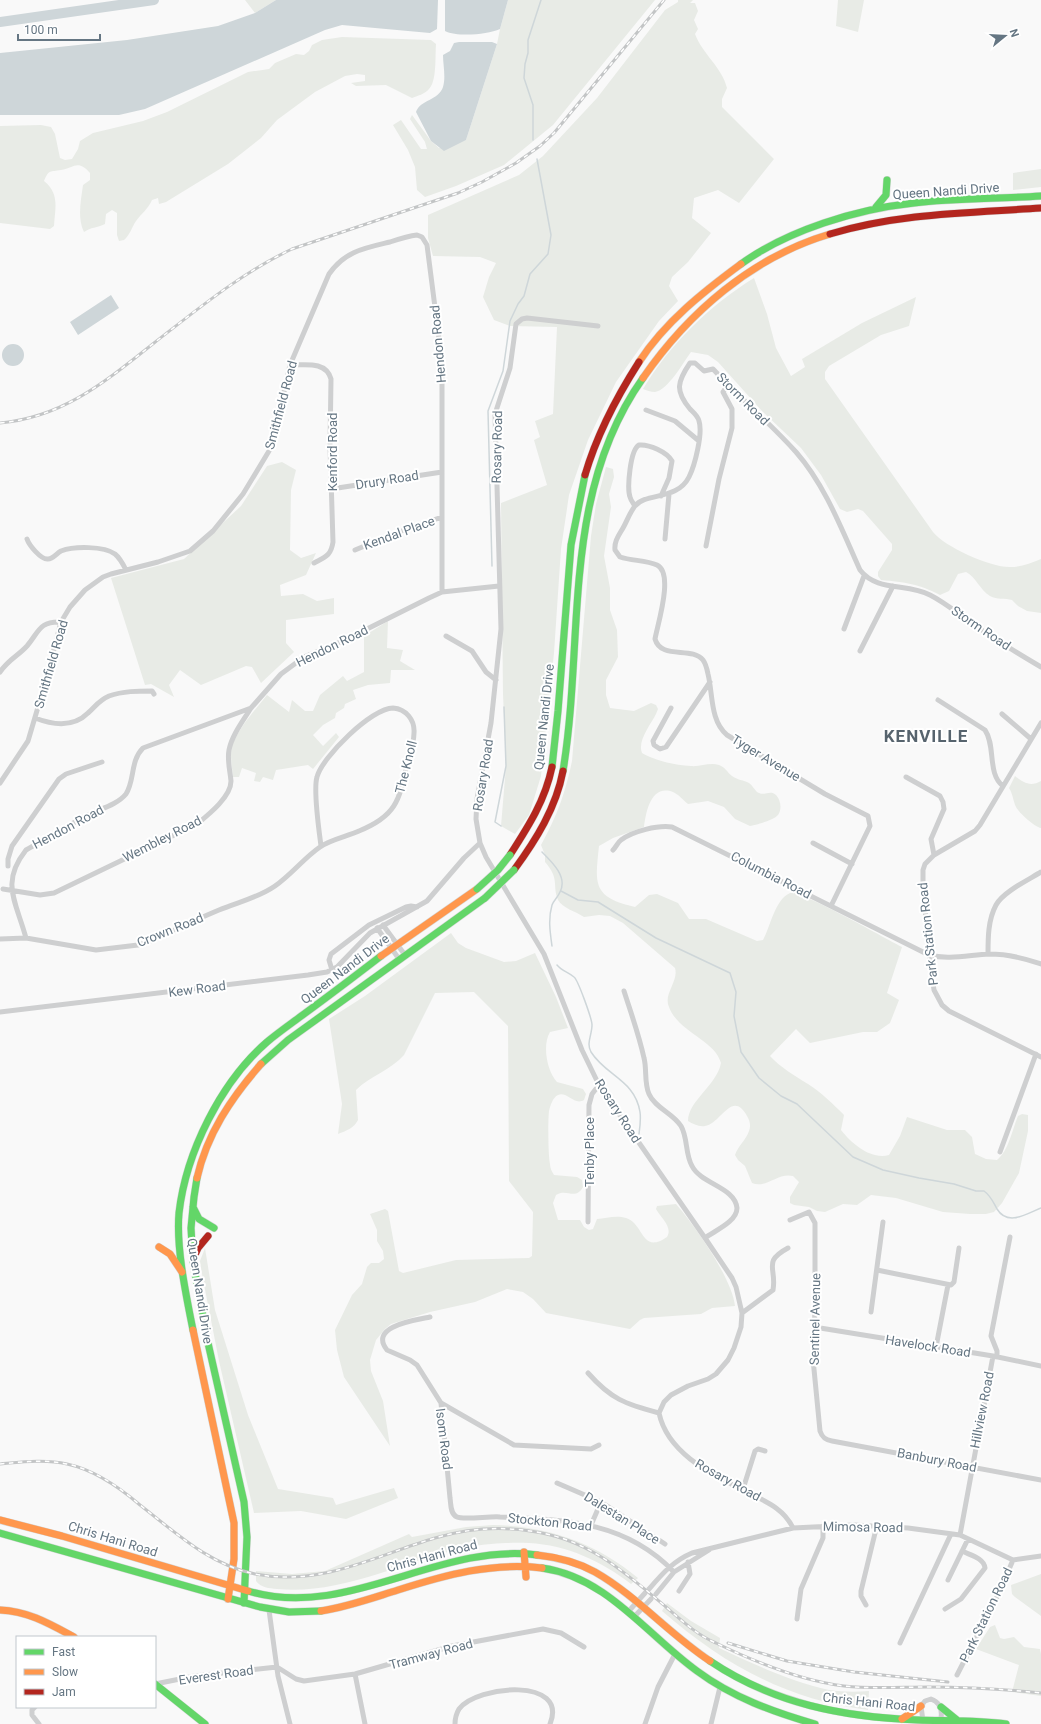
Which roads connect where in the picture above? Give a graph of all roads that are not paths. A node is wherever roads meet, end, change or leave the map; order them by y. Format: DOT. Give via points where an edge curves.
graph roads {
  1 [pos="887,180"];
  2 [pos="1041,196"];
  3 [pos="1041,208"];
  4 [pos="874,209"];
  5 [pos="417,235"];
  6 [pos="598,326"];
  7 [pos="290,365"];
  8 [pos="728,385"];
  9 [pos="646,410"];
  10 [pos="699,441"];
  11 [pos="442,472"];
  12 [pos="331,489"];
  13 [pos="669,494"];
  14 [pos="661,496"];
  15 [pos="635,506"];
  16 [pos="442,517"];
  17 [pos="27,539"];
  18 [pos="665,539"];
  19 [pos="706,546"];
  20 [pos="356,550"];
  21 [pos="314,563"];
  22 [pos="126,570"];
  23 [pos="864,576"];
  24 [pos="500,586"];
  25 [pos="892,586"];
  26 [pos="442,592"];
  27 [pos="61,622"];
  28 [pos="844,629"];
  29 [pos="446,636"];
  30 [pos="860,652"];
  31 [pos="1041,667"];
  32 [pos="0,672"];
  33 [pos="496,680"];
  34 [pos="710,682"];
  35 [pos="154,694"];
  36 [pos="938,700"];
  37 [pos="251,708"];
  38 [pos="671,708"];
  39 [pos="1002,714"];
  40 [pos="35,718"];
  41 [pos="1041,722"];
  42 [pos="1031,739"];
  43 [pos="102,762"];
  44 [pos="906,778"];
  45 [pos="0,783"];
  46 [pos="1003,786"];
  47 [pos="813,842"];
  48 [pos="480,843"];
  49 [pos="321,846"];
  50 [pos="613,850"];
  51 [pos="934,854"];
  52 [pos="852,864"];
  53 [pos="1041,872"];
  54 [pos="3,882"];
  55 [pos="3,889"];
  56 [pos="831,906"];
  57 [pos="417,907"];
  58 [pos="383,925"];
  59 [pos="377,928"];
  60 [pos="26,938"];
  61 [pos="0,939"];
  62 [pos="394,947"];
  63 [pos="988,954"];
  64 [pos="929,955"];
  65 [pos="402,957"];
  66 [pos="1041,964"];
  67 [pos="332,970"];
  68 [pos="624,991"];
  69 [pos="0,1012"];
  70 [pos="1039,1056"];
  71 [pos="599,1085"];
  72 [pos="1000,1152"];
  73 [pos="192,1203"];
  74 [pos="790,1220"];
  75 [pos="588,1222"];
  76 [pos="883,1222"];
  77 [pos="214,1228"];
  78 [pos="208,1236"];
  79 [pos="1010,1237"];
  80 [pos="705,1238"];
  81 [pos="159,1247"];
  82 [pos="788,1248"];
  83 [pos="959,1248"];
  84 [pos="193,1261"];
  85 [pos="877,1270"];
  86 [pos="183,1274"];
  87 [pos="948,1285"];
  88 [pos="871,1312"];
  89 [pos="742,1313"];
  90 [pos="430,1317"];
  91 [pos="814,1327"];
  92 [pos="936,1347"];
  93 [pos="995,1357"];
  94 [pos="1041,1366"];
  95 [pos="588,1373"];
  96 [pos="440,1403"];
  97 [pos="659,1412"];
  98 [pos="832,1441"];
  99 [pos="599,1445"];
  100 [pos="765,1451"];
  101 [pos="972,1466"];
  102 [pos="1041,1480"];
  103 [pos="557,1483"];
  104 [pos="743,1489"];
  105 [pos="601,1502"];
  106 [pos="460,1518"];
  107 [pos="0,1520"];
  108 [pos="590,1525"];
  109 [pos="877,1525"];
  110 [pos="823,1526"];
  111 [pos="793,1528"];
  112 [pos="0,1533"];
  113 [pos="951,1534"];
  114 [pos="960,1535"];
  115 [pos="968,1539"];
  116 [pos="665,1544"];
  117 [pos="710,1550"];
  118 [pos="962,1551"];
  119 [pos="524,1552"];
  120 [pos="1041,1556"];
  121 [pos="1013,1560"];
  122 [pos="688,1562"];
  123 [pos="526,1566"];
  124 [pos="669,1567"];
  125 [pos="674,1572"];
  126 [pos="410,1573"];
  127 [pos="526,1577"];
  128 [pos="948,1580"];
  129 [pos="230,1586"];
  130 [pos="402,1588"];
  131 [pos="649,1589"];
  132 [pos="245,1590"];
  133 [pos="680,1591"];
  134 [pos="645,1594"];
  135 [pos="656,1594"];
  136 [pos="228,1599"];
  137 [pos="651,1599"];
  138 [pos="638,1601"];
  139 [pos="244,1603"];
  140 [pos="866,1605"];
  141 [pos="644,1607"];
  142 [pos="944,1609"];
  143 [pos="0,1610"];
  144 [pos="269,1610"];
  145 [pos="628,1612"];
  146 [pos="634,1617"];
  147 [pos="797,1619"];
  148 [pos="72,1636"];
  149 [pos="900,1643"];
  150 [pos="584,1646"];
  151 [pos="675,1654"];
  152 [pos="277,1667"];
  153 [pos="355,1674"];
  154 [pos="958,1675"];
  155 [pos="156,1684"];
  156 [pos="156,1685"];
  157 [pos="720,1687"];
  158 [pos="921,1706"];
  159 [pos="941,1707"];
  160 [pos="34,1708"];
  161 [pos="32,1715"];
  162 [pos="902,1719"];
  163 [pos="958,1721"];
  164 [pos="923,1722"];
  165 [pos="940,1722"];
  166 [pos="34,1724"];
  167 [pos="39,1724"];
  168 [pos="205,1724"];
  169 [pos="290,1724"];
  170 [pos="365,1724"];
  171 [pos="455,1724"];
  172 [pos="550,1724"];
  173 [pos="645,1724"];
  174 [pos="711,1724"];
  175 [pos="815,1724"];
  176 [pos="1006,1724"];
  1 -- 4 [label="main road" via="886,198"];
  2 -- 4 [label="main road, Queen Nandi Drive" via="919,202"];
  3 -- 65 [label="main road, Queen Nandi Drive, bridge" via="918,216 862,224 814,239 762,264 727,287 688,322 659,355 619,416 602,456 590,499 582,548 564,768 553,806 531,848 514,870 485,898"];
  4 -- 62 [label="main road, Queen Nandi Drive, bridge" via="818,224 787,238 731,270 684,309 656,338 636,365 606,417 590,457 576,510 554,754 544,796 536,814 498,870 477,889"];
  5 -- 7 [label="street, Smithfield Road" via="356,251 335,266 329,274"];
  5 -- 11 [label="street, Hendon Road" via="422,237 427,245 441,344"];
  6 -- 24 [label="street, Rosary Road" via="527,318 516,324 510,368 495,414"];
  7 -- 12 [label="street, Kenford Road" via="321,366 330,374"];
  7 -- 22 [label="street, Smithfield Road" via="272,446 243,494 213,531 190,551"];
  8 -- 10 [label="street, Storm Road" via="713,369 703,370 693,362 683,374 679,392 699,420"];
  8 -- 19 [label="street" via="723,392 732,409 731,435 719,479"];
  8 -- 23 [label="street, Storm Road" via="796,452 832,509"];
  9 -- 10 [label="street" via="674,421"];
  10 -- 13 [label="street, Storm Road" via="688,479"];
  11 -- 12 [label="street, Drury Road"];
  11 -- 16 [label="street, Hendon Road"];
  12 -- 21 [label="street, Kenford Road" via="332,550 329,555"];
  13 -- 14 [label="street, Storm Road"];
  13 -- 18 [label="street"];
  14 -- 15 [label="street, Storm Road" via="645,500"];
  14 -- 15 [label="street" via="669,478 672,461 656,450 639,445 634,449 630,475 630,496"];
  15 -- 34 [label="street, Tyger Avenue" via="616,541 615,550 620,557 659,566 665,574 656,643 661,649 702,658"];
  16 -- 20 [label="street, Kendal Place"];
  16 -- 26 [label="street, Hendon Road"];
  17 -- 22 [label="street" via="32,548 46,559 66,550 84,547 113,553"];
  22 -- 27 [label="street, Smithfield Road" via="103,577 85,590"];
  23 -- 25 [label="street, Storm Road" via="874,582"];
  23 -- 28 [label="street"];
  24 -- 26 [label="street"];
  24 -- 33 [label="street, Rosary Road" via="501,629"];
  25 -- 30 [label="street"];
  25 -- 31 [label="street, Storm Road" via="907,587 930,594"];
  26 -- 37 [label="street, Hendon Road" via="345,640 304,657 281,674"];
  27 -- 32 [label="street" via="51,622 41,627 28,646 8,661"];
  27 -- 40 [label="street, Smithfield Road"];
  29 -- 33 [label="street" via="472,651 486,672"];
  33 -- 48 [label="street, Rosary Road" via="475,809"];
  34 -- 38 [label="street" via="666,747 660,749 653,741"];
  34 -- 52 [label="street, Tyger Avenue" via="716,722 723,732 813,787 868,816 870,826"];
  35 -- 40 [label="street" via="152,691 136,691 110,696 95,704 87,714 66,724 51,724"];
  36 -- 46 [label="street" via="985,730 997,778"];
  37 -- 43 [label="street, Hendon Road" via="143,748 135,759 130,786 123,797 26,850 7,868 12,846 59,779 66,774"];
  37 -- 55 [label="street, Wembley Road" via="231,742 229,790 208,815 196,824 54,893 40,895"];
  39 -- 42 [label="street"];
  40 -- 45 [label="street, Smithfield Road" via="26,746"];
  41 -- 42 [label="street, Park Station Road"];
  42 -- 46 [label="street, Park Station Road"];
  44 -- 51 [label="street" via="940,796 944,802 944,809 931,839"];
  46 -- 51 [label="street, Park Station Road" via="985,819 975,831"];
  47 -- 52 [label="street"];
  48 -- 57 [label="street, Kew Road" via="433,895"];
  48 -- 71 [label="street, Rosary Road" via="544,954 582,1050"];
  49 -- 49 [label="street, The Knoll" via="316,794 318,773 341,743 372,716 388,709 405,712 413,725 414,737 402,788 392,809 374,825"];
  49 -- 60 [label="street, Crown Road" via="267,891 148,942 96,950"];
  50 -- 56 [label="street, Columbia Road" via="621,840 640,832 656,827 672,827"];
  51 -- 64 [label="street, Park Station Road" via="925,864 922,878"];
  52 -- 56 [label="street, Tyger Avenue"];
  53 -- 63 [label="street" via="1012,890 996,904 990,920"];
  54 -- 55 [label="street"];
  55 -- 60 [label="street"];
  56 -- 64 [label="street, Columbia Road"];
  57 -- 58 [label="street, Kew Road"];
  57 -- 67 [label="street" via="406,907 369,925 331,954 329,960"];
  58 -- 59 [label="street, Kew Road"];
  58 -- 62 [label="street"];
  59 -- 62 [label="street"];
  59 -- 67 [label="street, Kew Road"];
  60 -- 61 [label="street, Crown Road"];
  62 -- 65 [label="street"];
  62 -- 86 [label="main road, Queen Nandi Drive" via="267,1042 238,1073 222,1095 197,1144 182,1196 179,1233"];
  63 -- 64 [label="street" via="943,957"];
  63 -- 66 [label="street" via="1012,956"];
  64 -- 70 [label="street, Park Station Road" via="934,990 943,1006 953,1014"];
  65 -- 73 [label="main road, Queen Nandi Drive" via="288,1040 251,1073 226,1108 210,1138 201,1162"];
  67 -- 69 [label="street, Kew Road" via="301,976"];
  68 -- 80 [label="street" via="644,1059 648,1093 679,1123 692,1166 700,1175 730,1194 736,1202 736,1212 732,1220"];
  70 -- 72 [label="street"];
  71 -- 75 [label="street, Tenby Place" via="592,1094 589,1105"];
  71 -- 80 [label="street, Rosary Road"];
  73 -- 77 [label="main road" via="199,1219"];
  73 -- 84 [label="main road, Queen Nandi Drive"];
  74 -- 91 [label="street, Sentinel Avenue" via="808,1212 814,1219"];
  76 -- 85 [label="street"];
  78 -- 84 [label="main road" via="198,1248"];
  79 -- 93 [label="street" via="991,1336 997,1349"];
  80 -- 89 [label="street, Rosary Road" via="732,1278"];
  81 -- 86 [label="main road" via="170,1254"];
  82 -- 89 [label="street" via="774,1258 773,1290"];
  83 -- 87 [label="street" via="954,1282"];
  84 -- 132 [label="main road, Queen Nandi Drive" via="198,1296 244,1502 247,1537"];
  85 -- 87 [label="street"];
  85 -- 88 [label="street"];
  86 -- 129 [label="main road, Queen Nandi Drive" via="232,1503 234,1559"];
  87 -- 92 [label="street"];
  89 -- 97 [label="street, Rosary Road" via="734,1348 724,1366 708,1379 671,1395"];
  90 -- 96 [label="street, Isom Road" via="394,1326 388,1330 383,1341 387,1350 417,1365"];
  91 -- 92 [label="street, Havelock Road"];
  91 -- 98 [label="street, Sentinel Avenue" via="813,1359 820,1431 822,1436"];
  92 -- 93 [label="street, Havelock Road"];
  93 -- 94 [label="street, Havelock Road"];
  93 -- 101 [label="street, Hillview Road"];
  95 -- 97 [label="street" via="600,1387 620,1401"];
  96 -- 99 [label="street" via="509,1444 591,1449"];
  96 -- 106 [label="street, Isom Road" via="452,1511"];
  97 -- 104 [label="street, Rosary Road" via="661,1422 675,1445 709,1471"];
  98 -- 101 [label="street, Banbury Road"];
  100 -- 104 [label="street" via="755,1451"];
  101 -- 102 [label="street, Banbury Road"];
  101 -- 114 [label="street, Hillview Road"];
  103 -- 105 [label="street, Dalestan Place"];
  104 -- 111 [label="street, Rosary Road" via="776,1507"];
  105 -- 108 [label="street"];
  105 -- 116 [label="street, Dalestan Place"];
  106 -- 108 [label="street, Stockton Road" via="492,1516"];
  107 -- 129 [label="main road, Chris Hani Road"];
  108 -- 124 [label="street, Stockton Road" via="620,1534"];
  109 -- 110 [label="street, Mimosa Road"];
  109 -- 113 [label="street, Mimosa Road"];
  109 -- 140 [label="street" via="861,1591"];
  110 -- 111 [label="street, Mimosa Road"];
  110 -- 147 [label="street" via="823,1538 801,1589"];
  111 -- 117 [label="street, Mimosa Road"];
  112 -- 136 [label="main road, Chris Hani Road"];
  113 -- 114 [label="street, Mimosa Road"];
  113 -- 149 [label="street"];
  114 -- 115 [label="street, Mimosa Road"];
  115 -- 118 [label="street"];
  115 -- 121 [label="street, Mimosa Road"];
  117 -- 122 [label="street, Mimosa Road"];
  117 -- 124 [label="street, Mimosa Road" via="682,1557"];
  118 -- 128 [label="street"];
  118 -- 142 [label="street" via="981,1560 985,1568 961,1599"];
  119 -- 123 [label="main road"];
  119 -- 126 [label="main road, Chris Hani Road" via="500,1552 452,1560"];
  119 -- 138 [label="main road, Chris Hani Road" via="556,1556 594,1570"];
  120 -- 121 [label="street, Park Station Road"];
  121 -- 154 [label="street, Park Station Road"];
  122 -- 125 [label="street, Mimosa Road"];
  122 -- 133 [label="street" via="690,1574"];
  123 -- 127 [label="main road"];
  123 -- 130 [label="main road, Chris Hani Road" via="468,1570"];
  123 -- 145 [label="main road, Chris Hani Road" via="549,1569 576,1577 602,1591"];
  124 -- 125 [label="street, Stockton Road"];
  124 -- 131 [label="street, Mimosa Road"];
  125 -- 135 [label="street, Mimosa Road"];
  126 -- 130 [label="main road" via="404,1578"];
  126 -- 132 [label="main road, Chris Hani Road" via="347,1592 314,1598 279,1598"];
  129 -- 132 [label="main road, Chris Hani Road"];
  129 -- 136 [label="main road, Queen Nandi Drive"];
  130 -- 144 [label="main road, Chris Hani Road" via="361,1602 317,1611"];
  132 -- 139 [label="main road, Queen Nandi Drive"];
  134 -- 138 [label="street"];
  136 -- 139 [label="main road, Chris Hani Road"];
  137 -- 141 [label="street"];
  138 -- 141 [label="main road, Chris Hani Road"];
  138 -- 145 [label="street"];
  139 -- 144 [label="main road, Chris Hani Road"];
  141 -- 146 [label="street"];
  141 -- 162 [label="main road, Chris Hani Road" via="679,1639 722,1668 774,1695 823,1710"];
  143 -- 148 [label="main road" via="24,1613"];
  144 -- 152 [label="street"];
  145 -- 146 [label="main road, Chris Hani Road"];
  146 -- 151 [label="main road, Chris Hani Road"];
  150 -- 153 [label="street, Tramway Road" via="561,1633 534,1630 452,1646"];
  151 -- 157 [label="main road, Chris Hani Road"];
  151 -- 173 [label="street" via="658,1687"];
  152 -- 153 [label="street, Tramway Road" via="304,1681"];
  152 -- 155 [label="street, Everest Road" via="195,1676"];
  152 -- 169 [label="street"];
  153 -- 170 [label="street"];
  156 -- 168 [label="main road"];
  157 -- 174 [label="street"];
  157 -- 175 [label="main road, Chris Hani Road" via="774,1712"];
  158 -- 159 [label="street" via="931,1699"];
  158 -- 162 [label="main road"];
  158 -- 164 [label="street"];
  159 -- 163 [label="main road"];
  159 -- 165 [label="street"];
  160 -- 161 [label="street"];
  161 -- 166 [label="street"];
  161 -- 167 [label="street"];
  162 -- 164 [label="main road, Chris Hani Road"];
  163 -- 165 [label="main road, Chris Hani Road"];
  163 -- 176 [label="main road, Chris Hani Road"];
  164 -- 165 [label="main road, Chris Hani Road"];
  171 -- 172 [label="street" via="459,1710 470,1700 498,1692 519,1690 534,1692 547,1700 553,1710"];
}
